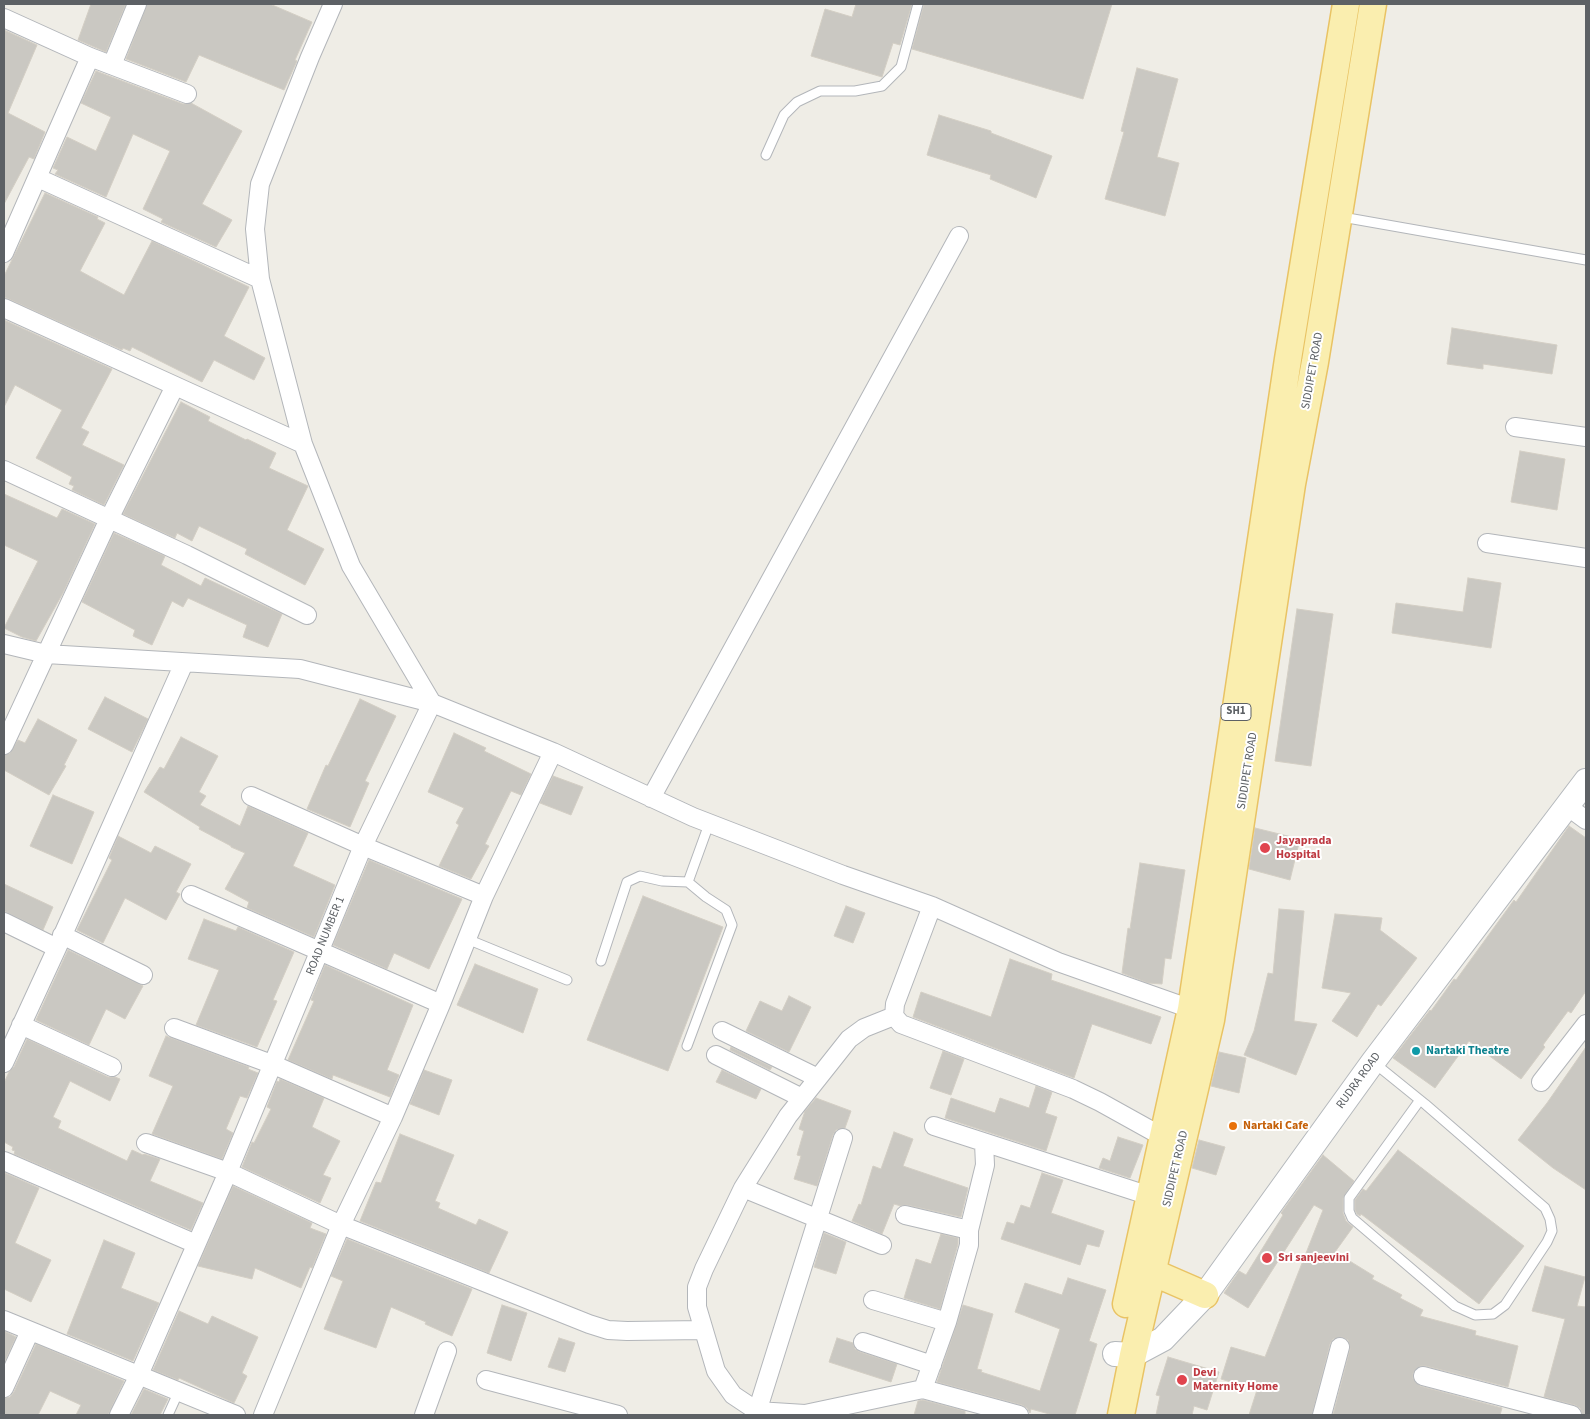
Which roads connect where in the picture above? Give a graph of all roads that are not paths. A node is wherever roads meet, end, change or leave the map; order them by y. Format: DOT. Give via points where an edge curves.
graph roads {
  1 [pos="137,4"];
  2 [pos="333,4"];
  3 [pos="918,4"];
  4 [pos="1346,4"];
  5 [pos="1373,4"];
  6 [pos="4,18"];
  7 [pos="90,57"];
  8 [pos="112,65"];
  9 [pos="187,94"];
  10 [pos="766,155"];
  11 [pos="38,178"];
  12 [pos="1339,217"];
  13 [pos="959,236"];
  14 [pos="4,253"];
  15 [pos="1586,260"];
  16 [pos="260,279"];
  17 [pos="4,308"];
  18 [pos="175,386"];
  19 [pos="1516,426"];
  20 [pos="1586,437"];
  21 [pos="303,444"];
  22 [pos="4,470"];
  23 [pos="109,519"];
  24 [pos="1487,543"];
  25 [pos="1586,558"];
  26 [pos="307,615"];
  27 [pos="4,644"];
  28 [pos="46,654"];
  29 [pos="184,663"];
  30 [pos="432,703"];
  31 [pos="4,745"];
  32 [pos="553,752"];
  33 [pos="1586,781"];
  34 [pos="250,796"];
  35 [pos="651,798"];
  36 [pos="1567,806"];
  37 [pos="1586,820"];
  38 [pos="709,824"];
  39 [pos="363,846"];
  40 [pos="688,882"];
  41 [pos="191,895"];
  42 [pos="484,896"];
  43 [pos="932,906"];
  44 [pos="4,922"];
  45 [pos="467,940"];
  46 [pos="60,942"];
  47 [pos="319,952"];
  48 [pos="601,961"];
  49 [pos="143,975"];
  50 [pos="567,980"];
  51 [pos="441,1004"];
  52 [pos="1191,1009"];
  53 [pos="894,1016"];
  54 [pos="1586,1024"];
  55 [pos="22,1025"];
  56 [pos="174,1028"];
  57 [pos="722,1031"];
  58 [pos="687,1046"];
  59 [pos="716,1055"];
  60 [pos="1373,1062"];
  61 [pos="4,1063"];
  62 [pos="274,1065"];
  63 [pos="112,1067"];
  64 [pos="818,1078"];
  65 [pos="1541,1082"];
  66 [pos="802,1098"];
  67 [pos="1420,1100"];
  68 [pos="393,1117"];
  69 [pos="934,1126"];
  70 [pos="843,1138"];
  71 [pos="1163,1138"];
  72 [pos="146,1143"];
  73 [pos="984,1143"];
  74 [pos="4,1161"];
  75 [pos="228,1172"];
  76 [pos="743,1188"];
  77 [pos="1150,1196"];
  78 [pos="905,1215"];
  79 [pos="818,1218"];
  80 [pos="341,1225"];
  81 [pos="970,1230"];
  82 [pos="196,1244"];
  83 [pos="882,1245"];
  84 [pos="1152,1272"];
  85 [pos="1205,1295"];
  86 [pos="873,1300"];
  87 [pos="4,1320"];
  88 [pos="947,1322"];
  89 [pos="703,1330"];
  90 [pos="30,1331"];
  91 [pos="863,1342"];
  92 [pos="1340,1347"];
  93 [pos="447,1352"];
  94 [pos="1124,1354"];
  95 [pos="932,1365"];
  96 [pos="139,1375"];
  97 [pos="1423,1376"];
  98 [pos="486,1380"];
  99 [pos="4,1388"];
  100 [pos="923,1389"];
  101 [pos="178,1392"];
  102 [pos="757,1413"];
  103 [pos="119,1415"];
  104 [pos="168,1415"];
  105 [pos="236,1415"];
  106 [pos="263,1415"];
  107 [pos="424,1415"];
  108 [pos="618,1415"];
  109 [pos="1020,1415"];
  110 [pos="1104,1415"];
  111 [pos="1121,1415"];
  112 [pos="1322,1415"];
  113 [pos="1572,1415"];
  1 -- 8 [label="street"];
  2 -- 16 [label="street" via="260,184 255,229"];
  3 -- 10 [label="lane" via="901,67 882,86 855,91 820,91 797,102 784,115"];
  4 -- 52 [label="main road, SIDDIPET ROAD / SH1" via="1288,359"];
  5 -- 12 [label="main road, SIDDIPET ROAD / SH1"];
  6 -- 7 [label="street"];
  7 -- 8 [label="street"];
  7 -- 11 [label="street"];
  8 -- 9 [label="street"];
  11 -- 14 [label="street"];
  11 -- 16 [label="street"];
  12 -- 15 [label="lane"];
  12 -- 84 [label="main road, SIDDIPET ROAD / SH1" via="1292,484 1211,1020"];
  13 -- 35 [label="street"];
  16 -- 21 [label="street"];
  17 -- 18 [label="street"];
  18 -- 21 [label="street"];
  18 -- 23 [label="street"];
  19 -- 20 [label="street"];
  21 -- 30 [label="street" via="351,566"];
  22 -- 23 [label="street"];
  23 -- 26 [label="street"];
  23 -- 28 [label="street"];
  24 -- 25 [label="street"];
  27 -- 28 [label="street"];
  28 -- 29 [label="street"];
  28 -- 31 [label="street"];
  29 -- 30 [label="street" via="300,669"];
  29 -- 46 [label="street"];
  30 -- 32 [label="street"];
  30 -- 39 [label="street, ROAD NUMBER 1"];
  32 -- 35 [label="street"];
  32 -- 42 [label="street"];
  33 -- 36 [label="main road, RUDRA ROAD"];
  34 -- 39 [label="street"];
  35 -- 38 [label="street"];
  36 -- 37 [label="street"];
  36 -- 60 [label="main road, RUDRA ROAD"];
  38 -- 40 [label="lane"];
  38 -- 43 [label="street"];
  39 -- 42 [label="street"];
  39 -- 47 [label="street, ROAD NUMBER 1"];
  40 -- 48 [label="lane" via="640,876 627,882"];
  40 -- 58 [label="lane" via="726,910 732,925"];
  41 -- 47 [label="street"];
  42 -- 45 [label="street"];
  43 -- 52 [label="street" via="1058,962"];
  43 -- 53 [label="street" via="895,1004"];
  44 -- 46 [label="street"];
  45 -- 50 [label="lane"];
  45 -- 51 [label="street"];
  46 -- 49 [label="street"];
  46 -- 55 [label="street"];
  47 -- 51 [label="street"];
  47 -- 62 [label="street, ROAD NUMBER 1"];
  51 -- 68 [label="street"];
  52 -- 71 [label="main road, SIDDIPET ROAD / SH1"];
  53 -- 64 [label="street" via="864,1028 849,1039"];
  53 -- 71 [label="street" via="901,1024 1100,1102"];
  54 -- 65 [label="street"];
  55 -- 61 [label="street"];
  55 -- 63 [label="street"];
  56 -- 62 [label="street"];
  57 -- 64 [label="street"];
  59 -- 66 [label="street"];
  60 -- 67 [label="lane"];
  60 -- 85 [label="main road, RUDRA ROAD"];
  62 -- 68 [label="street"];
  62 -- 75 [label="street, ROAD NUMBER 1"];
  64 -- 66 [label="street"];
  66 -- 76 [label="street"];
  67 -- 67 [label="lane" via="1348,1198 1349,1211 1352,1218 1455,1306 1475,1315 1493,1314 1506,1305 1547,1242 1552,1231 1550,1218 1545,1208"];
  68 -- 80 [label="street"];
  69 -- 73 [label="street"];
  70 -- 79 [label="street"];
  71 -- 77 [label="main road, SIDDIPET ROAD / SH1"];
  72 -- 75 [label="street"];
  73 -- 77 [label="street"];
  73 -- 81 [label="street" via="984,1165"];
  74 -- 82 [label="street"];
  75 -- 80 [label="street"];
  75 -- 82 [label="street, ROAD NUMBER 1"];
  76 -- 79 [label="street"];
  76 -- 89 [label="street" via="697,1288 697,1307"];
  77 -- 94 [label="main road, SIDDIPET ROAD / SH1"];
  78 -- 81 [label="street"];
  79 -- 83 [label="street"];
  79 -- 102 [label="street"];
  80 -- 89 [label="street" via="608,1330"];
  80 -- 106 [label="street"];
  81 -- 88 [label="street" via="970,1245"];
  82 -- 96 [label="street, ROAD NUMBER 1"];
  84 -- 85 [label="main road"];
  84 -- 94 [label="main road, SIDDIPET ROAD / SH1"];
  85 -- 94 [label="main road, RUDRA ROAD" via="1163,1339"];
  86 -- 88 [label="street"];
  87 -- 90 [label="street"];
  88 -- 95 [label="street"];
  89 -- 102 [label="street" via="716,1371 733,1395"];
  90 -- 96 [label="street"];
  90 -- 99 [label="street"];
  91 -- 95 [label="street"];
  92 -- 112 [label="street"];
  93 -- 107 [label="street"];
  94 -- 110 [label="main road, SIDDIPET ROAD / SH1"];
  94 -- 111 [label="main road, SIDDIPET ROAD / SH1"];
  95 -- 100 [label="street"];
  96 -- 101 [label="street"];
  96 -- 103 [label="street, ROAD NUMBER 1"];
  97 -- 113 [label="street"];
  98 -- 108 [label="street"];
  100 -- 102 [label="street" via="805,1414"];
  100 -- 109 [label="street"];
  101 -- 104 [label="lane"];
  101 -- 105 [label="street"];
}
